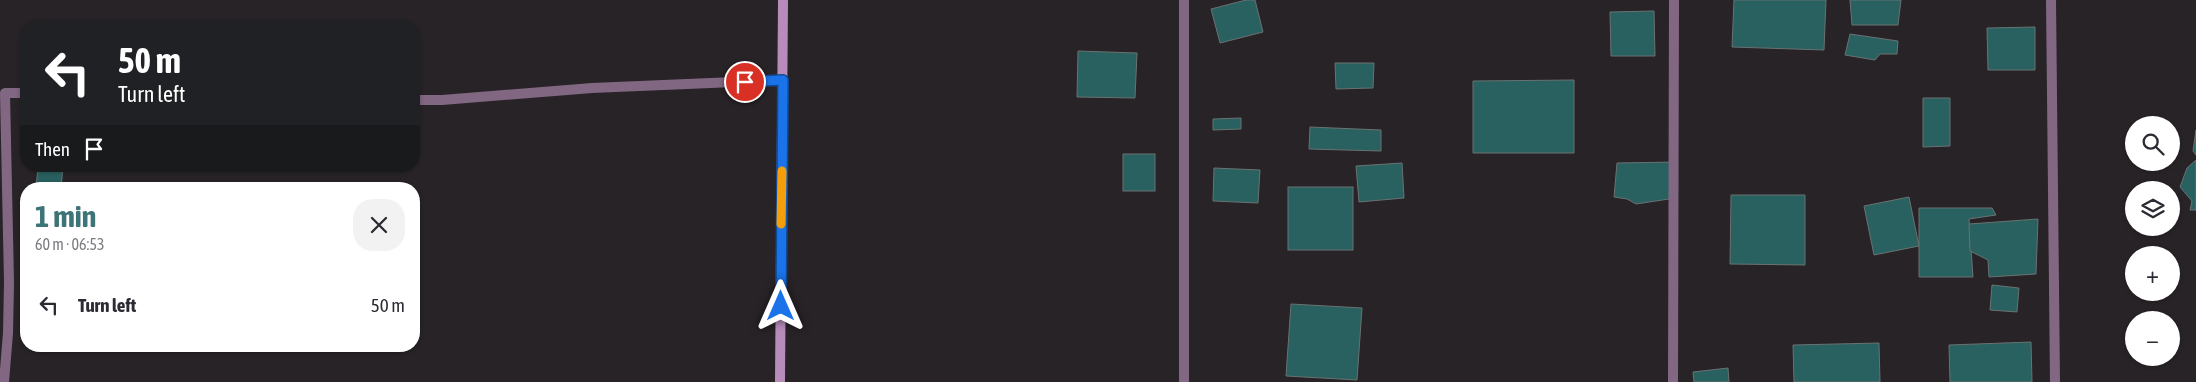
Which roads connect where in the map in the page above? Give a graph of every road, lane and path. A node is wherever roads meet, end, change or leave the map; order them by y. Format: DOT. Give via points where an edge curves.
graph roads {
  1 [pos="783,0"];
  2 [pos="1184,0"];
  3 [pos="1674,0"];
  4 [pos="2051,0"];
  5 [pos="783,80"];
  6 [pos="2,93"];
  7 [pos="20,93"];
  8 [pos="420,100"];
  9 [pos="4,382"];
  10 [pos="780,382"];
  11 [pos="1184,382"];
  12 [pos="1673,382"];
  13 [pos="2055,382"];
  1 -- 5 [label="street"];
  2 -- 11 [label="street"];
  3 -- 12 [label="street"];
  4 -- 13 [label="street"];
  5 -- 8 [label="street" via="592,88"];
  5 -- 10 [label="street"];
  6 -- 7 [label="street"];
  6 -- 9 [label="street" via="9,290"];
}
